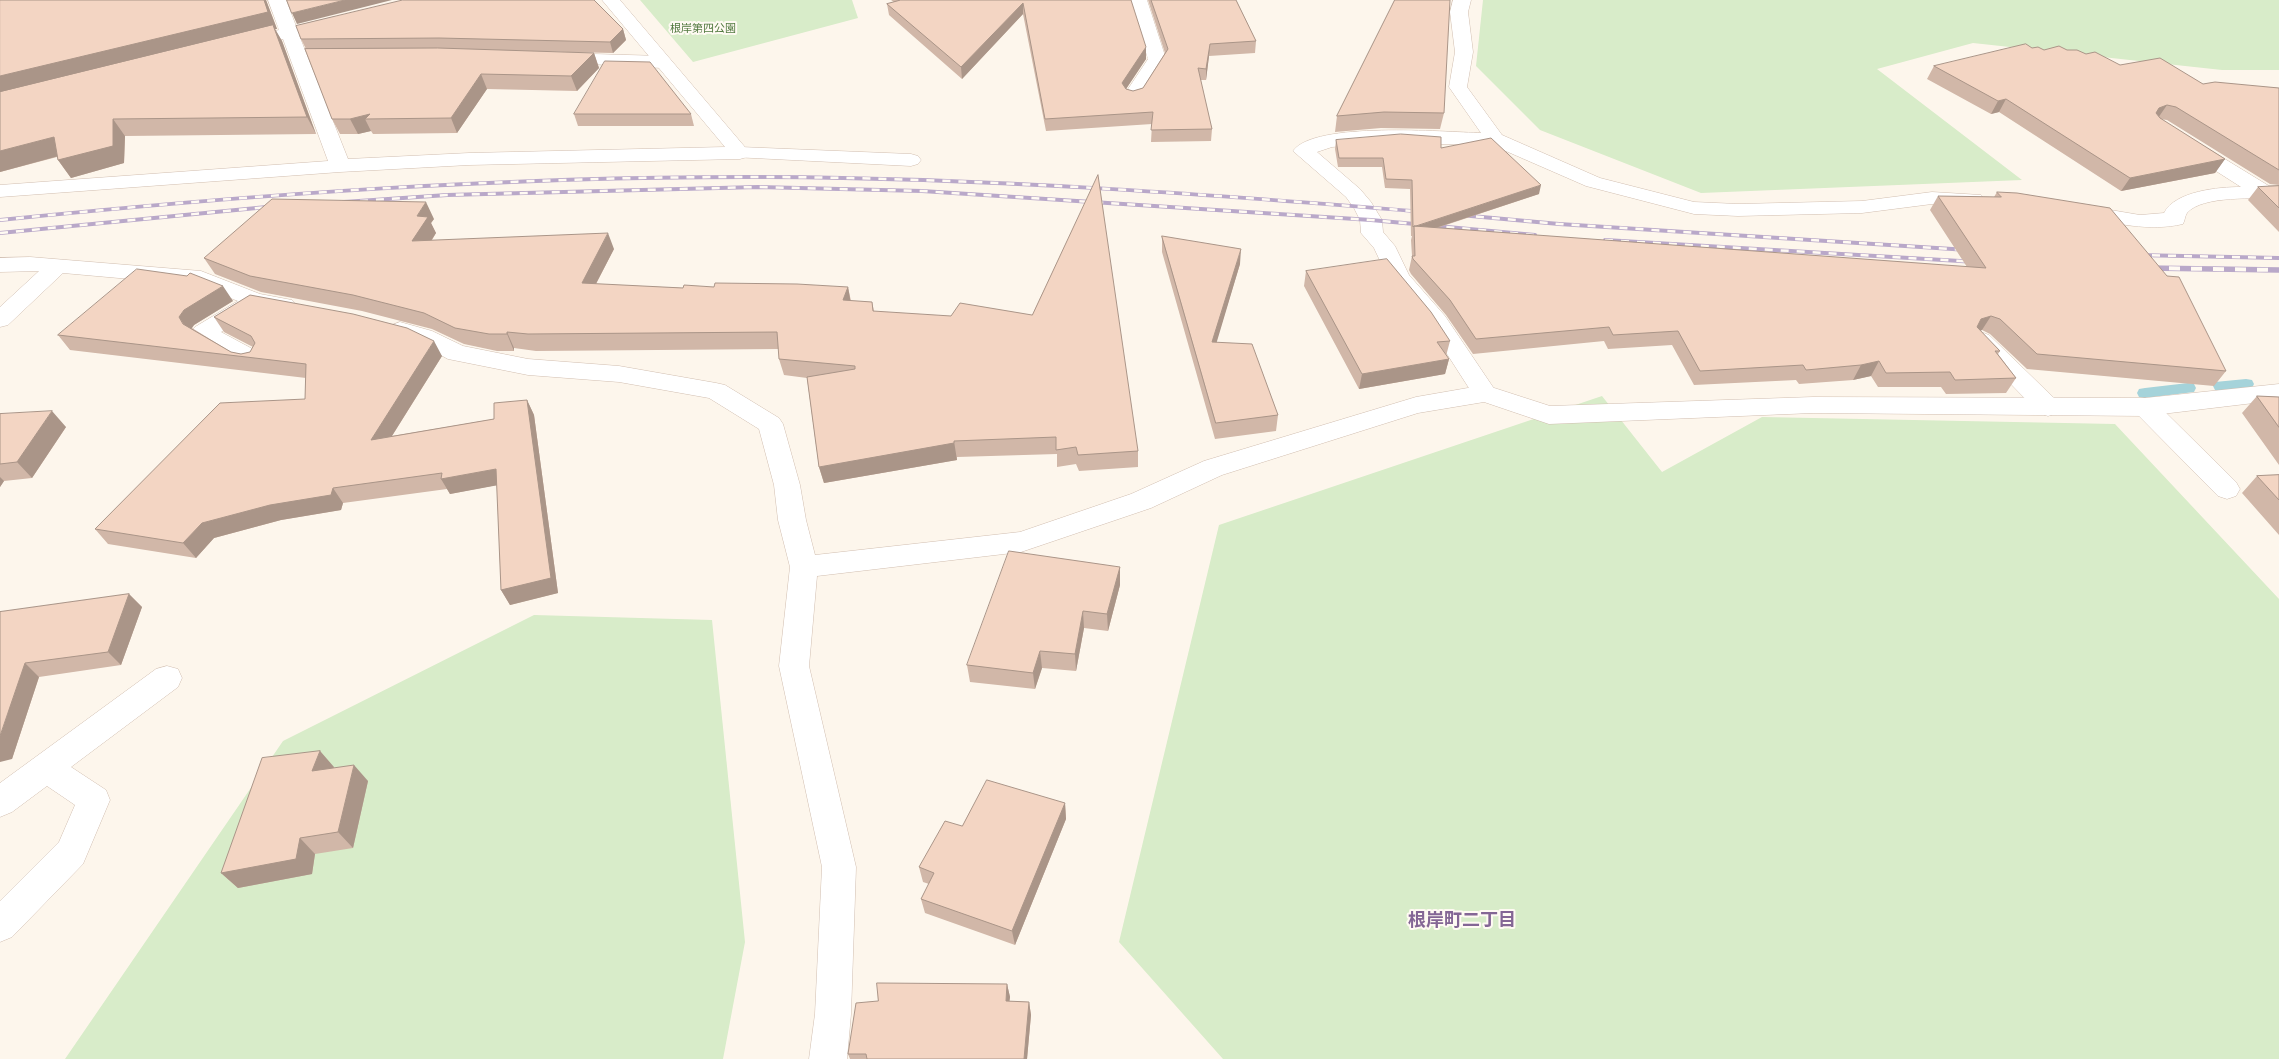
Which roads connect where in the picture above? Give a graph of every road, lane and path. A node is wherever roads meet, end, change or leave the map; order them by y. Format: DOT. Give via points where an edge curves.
graph roads {
  1 [pos="277,0"];
  2 [pos="611,0"];
  3 [pos="1138,0"];
  4 [pos="1462,0"];
  5 [pos="346,18"];
  6 [pos="289,32"];
  7 [pos="222,49"];
  8 [pos="299,57"];
  9 [pos="318,57"];
  10 [pos="539,58"];
  11 [pos="662,62"];
  12 [pos="1134,95"];
  13 [pos="2176,136"];
  14 [pos="1496,139"];
  15 [pos="740,153"];
  16 [pos="911,160"];
  17 [pos="340,166"];
  18 [pos="0,191"];
  19 [pos="2272,192"];
  20 [pos="1990,199"];
  21 [pos="1862,207"];
  22 [pos="2066,208"];
  23 [pos="1922,212"];
  24 [pos="0,265"];
  25 [pos="57,267"];
  26 [pos="255,300"];
  27 [pos="304,309"];
  28 [pos="0,320"];
  29 [pos="379,324"];
  30 [pos="1981,340"];
  31 [pos="251,359"];
  32 [pos="2279,392"];
  33 [pos="1485,394"];
  34 [pos="2145,407"];
  35 [pos="2048,408"];
  36 [pos="2226,489"];
  37 [pos="804,567"];
  38 [pos="167,678"];
  39 [pos="46,768"];
  40 [pos="0,802"];
  41 [pos="0,925"];
  42 [pos="828,1059"];
  1 -- 6 [label="street"];
  2 -- 11 [label="street"];
  3 -- 12 [label="street" via="1157,58"];
  4 -- 14 [label="street" via="1459,12 1464,52 1458,87"];
  5 -- 6 [label="street"];
  6 -- 7 [label="street"];
  6 -- 8 [label="street"];
  8 -- 9 [label="street"];
  8 -- 17 [label="street"];
  10 -- 11 [label="street"];
  11 -- 15 [label="street"];
  13 -- 19 [label="street"];
  14 -- 21 [label="street" via="1594,182 1694,208"];
  14 -- 33 [label="street" via="1400,135 1362,137 1328,141 1303,151 1364,206 1371,220 1372,233 1384,246 1399,278 1437,321"];
  15 -- 16 [label="street"];
  15 -- 17 [label="street" via="469,159"];
  17 -- 18 [label="street"];
  19 -- 22 [label="street" via="2194,199 2175,212 2175,219 2140,221"];
  20 -- 21 [label="street" via="1932,198"];
  21 -- 23 [label="street"];
  24 -- 25 [label="street"];
  25 -- 26 [label="street" via="201,278"];
  25 -- 28 [label="street"];
  26 -- 27 [label="street"];
  26 -- 31 [label="street" via="204,332"];
  29 -- 37 [label="street" via="424,336 456,353 528,367 619,374 716,391 770,424"];
  30 -- 35 [label="street"];
  32 -- 34 [label="street"];
  33 -- 35 [label="street" via="1549,415 1812,405"];
  33 -- 37 [label="street" via="1416,405 1213,468 1141,501 1021,542"];
  34 -- 35 [label="street"];
  34 -- 36 [label="street"];
  37 -- 42 [label="street" via="794,666 839,867"];
  38 -- 39 [label="street"];
  39 -- 40 [label="street"];
  39 -- 41 [label="street" via="94,800 71,853"];
}
